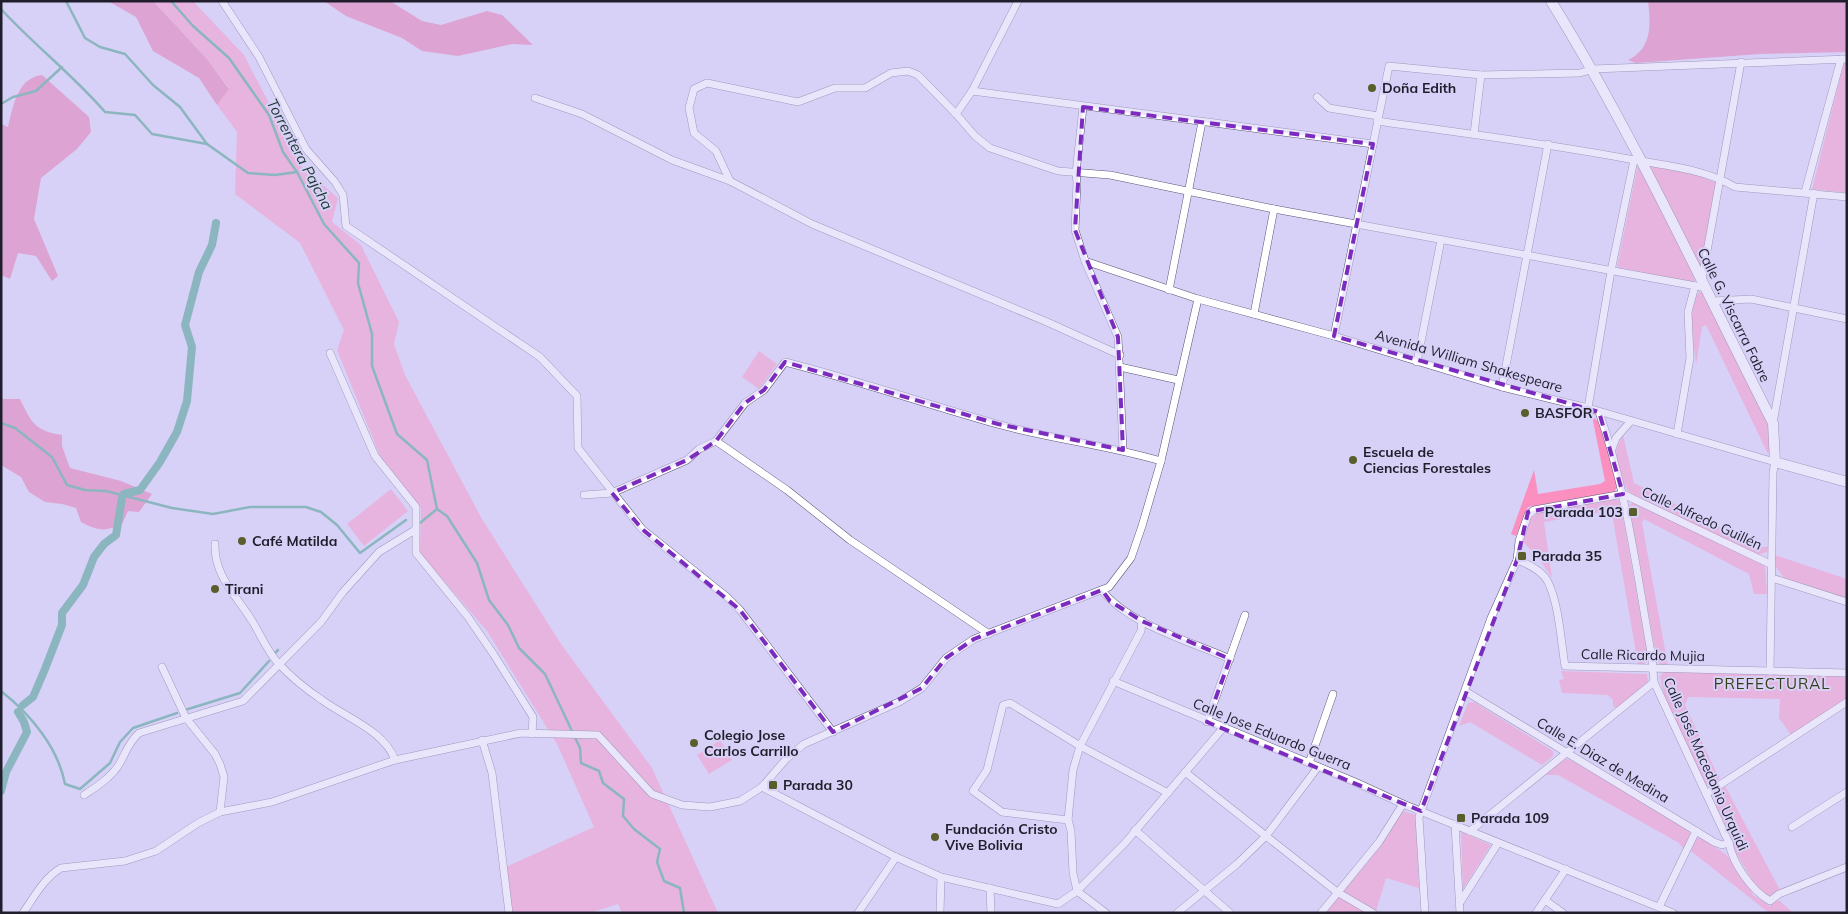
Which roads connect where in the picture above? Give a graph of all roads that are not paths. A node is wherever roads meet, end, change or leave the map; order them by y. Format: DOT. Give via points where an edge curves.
graph roads {
  1 [pos="222,1"];
  2 [pos="1018,1"];
  3 [pos="1551,1"];
  4 [pos="1844,59"];
  5 [pos="1741,62"];
  6 [pos="1593,69"];
  7 [pos="1481,75"];
  8 [pos="972,91"];
  9 [pos="1317,97"];
  10 [pos="536,98"];
  11 [pos="1083,107"];
  12 [pos="956,114"];
  13 [pos="1378,119"];
  14 [pos="1202,122"];
  15 [pos="1474,134"];
  16 [pos="1373,144"];
  17 [pos="1548,144"];
  18 [pos="1638,160"];
  19 [pos="1076,173"];
  20 [pos="1721,179"];
  21 [pos="730,180"];
  22 [pos="1188,191"];
  23 [pos="1805,192"];
  24 [pos="1814,193"];
  25 [pos="1847,197"];
  26 [pos="1274,209"];
  27 [pos="1357,224"];
  28 [pos="1441,240"];
  29 [pos="1527,255"];
  30 [pos="1085,261"];
  31 [pos="1612,271"];
  32 [pos="1701,285"];
  33 [pos="1169,290"];
  34 [pos="1198,299"];
  35 [pos="1713,301"];
  36 [pos="1796,308"];
  37 [pos="1254,314"];
  38 [pos="1847,319"];
  39 [pos="1334,336"];
  40 [pos="330,352"];
  41 [pos="1120,355"];
  42 [pos="1417,362"];
  43 [pos="1120,367"];
  44 [pos="1178,380"];
  45 [pos="1502,387"];
  46 [pos="1588,408"];
  47 [pos="1599,412"];
  48 [pos="1630,422"];
  49 [pos="1773,423"];
  50 [pos="1677,434"];
  51 [pos="716,441"];
  52 [pos="1612,449"];
  53 [pos="1123,450"];
  54 [pos="1161,461"];
  55 [pos="1776,462"];
  56 [pos="1847,482"];
  57 [pos="612,493"];
  58 [pos="1623,494"];
  59 [pos="584,495"];
  60 [pos="415,530"];
  61 [pos="214,544"];
  62 [pos="1517,560"];
  63 [pos="1770,564"];
  64 [pos="1772,578"];
  65 [pos="1102,590"];
  66 [pos="1847,602"];
  67 [pos="1244,615"];
  68 [pos="1142,621"];
  69 [pos="988,634"];
  70 [pos="1230,659"];
  71 [pos="278,664"];
  72 [pos="162,668"];
  73 [pos="1653,669"];
  74 [pos="1770,671"];
  75 [pos="1847,673"];
  76 [pos="1113,681"];
  77 [pos="1654,682"];
  78 [pos="1465,691"];
  79 [pos="1333,694"];
  80 [pos="1847,702"];
  81 [pos="186,718"];
  82 [pos="1207,722"];
  83 [pos="1223,728"];
  84 [pos="833,732"];
  85 [pos="532,734"];
  86 [pos="482,740"];
  87 [pos="1080,746"];
  88 [pos="1568,752"];
  89 [pos="395,760"];
  90 [pos="1309,763"];
  91 [pos="1318,767"];
  92 [pos="1185,772"];
  93 [pos="762,787"];
  94 [pos="1847,792"];
  95 [pos="1168,793"];
  96 [pos="1706,794"];
  97 [pos="84,795"];
  98 [pos="1403,804"];
  99 [pos="1421,811"];
  100 [pos="220,812"];
  101 [pos="1068,820"];
  102 [pos="1455,824"];
  103 [pos="1792,827"];
  104 [pos="1135,830"];
  105 [pos="1470,831"];
  106 [pos="1696,831"];
  107 [pos="1266,836"];
  108 [pos="1498,843"];
  109 [pos="1729,843"];
  110 [pos="896,857"];
  111 [pos="1847,867"];
  112 [pos="1566,869"];
  113 [pos="941,877"];
  114 [pos="990,888"];
  115 [pos="1077,890"];
  116 [pos="1205,890"];
  117 [pos="1337,892"];
  118 [pos="1545,900"];
  119 [pos="1459,905"];
  120 [pos="1659,907"];
  121 [pos="23,913"];
  122 [pos="509,913"];
  123 [pos="858,913"];
  124 [pos="940,913"];
  125 [pos="991,913"];
  126 [pos="1106,913"];
  127 [pos="1178,913"];
  128 [pos="1230,913"];
  129 [pos="1321,913"];
  130 [pos="1373,913"];
  131 [pos="1425,913"];
  132 [pos="1460,913"];
  133 [pos="1536,913"];
  134 [pos="1563,913"];
  135 [pos="1673,913"];
  1 -- 57 [label="street" via="259,57 306,150 343,195 346,226 540,357 577,396 578,448"];
  2 -- 8 [label="street"];
  3 -- 6 [label="street, Calle G. Viscarra Fabre"];
  4 -- 5 [label="street"];
  4 -- 23 [label="street"];
  5 -- 6 [label="street"];
  5 -- 20 [label="street"];
  6 -- 7 [label="street" via="1580,73"];
  6 -- 18 [label="street, Calle G. Viscarra Fabre"];
  7 -- 13 [label="street" via="1389,66"];
  7 -- 15 [label="street"];
  8 -- 11 [label="street"];
  8 -- 12 [label="street"];
  9 -- 13 [label="street" via="1329,108"];
  10 -- 21 [label="street" via="582,114 672,160"];
  11 -- 14 [label="street"];
  11 -- 19 [label="street"];
  12 -- 19 [label="street" via="974,136 990,148 1058,171"];
  12 -- 21 [label="street" via="918,76 908,72 891,73 865,88 835,88 798,102 707,83 694,88 689,108 692,125 694,133 716,151"];
  13 -- 15 [label="street"];
  13 -- 16 [label="street"];
  14 -- 16 [label="street"];
  14 -- 22 [label="street"];
  15 -- 17 [label="street"];
  16 -- 27 [label="street"];
  17 -- 18 [label="street"];
  17 -- 29 [label="street"];
  18 -- 20 [label="street"];
  18 -- 31 [label="street"];
  18 -- 32 [label="street, Calle G. Viscarra Fabre"];
  19 -- 22 [label="street" via="1110,175"];
  19 -- 30 [label="street" via="1075,230"];
  20 -- 23 [label="street" via="1735,187"];
  20 -- 32 [label="street"];
  21 -- 41 [label="street" via="812,224"];
  22 -- 26 [label="street"];
  22 -- 33 [label="street"];
  23 -- 24 [label="street"];
  24 -- 25 [label="street"];
  24 -- 36 [label="street"];
  26 -- 27 [label="street"];
  26 -- 37 [label="street"];
  27 -- 28 [label="street"];
  27 -- 39 [label="street"];
  28 -- 29 [label="street"];
  28 -- 42 [label="street"];
  29 -- 31 [label="street"];
  29 -- 45 [label="street"];
  30 -- 33 [label="street, Avenida William Shakespeare"];
  30 -- 41 [label="street" via="1114,323"];
  31 -- 32 [label="street"];
  31 -- 46 [label="street"];
  32 -- 35 [label="street, Calle G. Viscarra Fabre"];
  32 -- 50 [label="street" via="1688,312 1690,358"];
  33 -- 34 [label="street, Avenida William Shakespeare"];
  34 -- 37 [label="street, Avenida William Shakespeare"];
  34 -- 44 [label="street"];
  35 -- 36 [label="street" via="1751,298"];
  35 -- 49 [label="street, Calle G. Viscarra Fabre"];
  36 -- 38 [label="street"];
  36 -- 49 [label="street"];
  37 -- 39 [label="street, Avenida William Shakespeare"];
  39 -- 42 [label="street, Avenida William Shakespeare"];
  40 -- 60 [label="street" via="375,456 416,507"];
  41 -- 43 [label="street"];
  42 -- 45 [label="street, Avenida William Shakespeare"];
  43 -- 44 [label="street"];
  43 -- 53 [label="street"];
  44 -- 54 [label="street"];
  45 -- 46 [label="street, Avenida William Shakespeare"];
  46 -- 47 [label="street, Avenida William Shakespeare"];
  47 -- 48 [label="street, Avenida William Shakespeare"];
  47 -- 52 [label="street, Calle José Macedonio Urquidi"];
  48 -- 50 [label="street, Avenida William Shakespeare"];
  48 -- 52 [label="street" via="1616,438"];
  49 -- 55 [label="street, Calle G. Viscarra Fabre"];
  50 -- 55 [label="street, Avenida William Shakespeare"];
  51 -- 53 [label="street" via="745,403 764,390 784,362 850,378 998,424"];
  51 -- 57 [label="street" via="699,449 687,460"];
  51 -- 69 [label="street" via="787,490 850,540"];
  52 -- 58 [label="street, Calle José Macedonio Urquidi"];
  53 -- 54 [label="street"];
  54 -- 65 [label="street" via="1131,558 1109,588"];
  55 -- 56 [label="street, Avenida William Shakespeare"];
  55 -- 63 [label="street, Calle G. Viscarra Fabre"];
  57 -- 59 [label="street"];
  57 -- 84 [label="street" via="642,529 740,610"];
  58 -- 62 [label="street" via="1530,512 1519,541"];
  58 -- 63 [label="street, Calle Alfredo Guillén"];
  58 -- 73 [label="street, Calle José Macedonio Urquidi"];
  60 -- 71 [label="street" via="379,552 342,592 320,622"];
  60 -- 85 [label="street" via="416,553 494,655 533,717"];
  61 -- 71 [label="street" via="218,570"];
  62 -- 73 [label="street, Calle Ricardo Mujia" via="1530,565 1548,582 1565,666"];
  62 -- 78 [label="street" via="1498,601"];
  63 -- 64 [label="street, Calle G. Viscarra Fabre"];
  64 -- 66 [label="street"];
  64 -- 74 [label="street, Calle G. Viscarra Fabre"];
  65 -- 68 [label="street" via="1110,601"];
  65 -- 69 [label="street"];
  67 -- 70 [label="street"];
  68 -- 70 [label="street"];
  68 -- 76 [label="street" via="1141,631"];
  69 -- 84 [label="street" via="946,658 922,688"];
  70 -- 82 [label="street"];
  71 -- 81 [label="street" via="243,701"];
  71 -- 89 [label="street" via="322,700 379,738 391,750"];
  72 -- 81 [label="street"];
  73 -- 74 [label="street, Calle Ricardo Mujia"];
  73 -- 77 [label="street, Calle José Macedonio Urquidi"];
  74 -- 75 [label="street, Calle Ricardo Mujia"];
  76 -- 82 [label="street, Calle Jose Eduardo Guerra"];
  76 -- 87 [label="street"];
  77 -- 88 [label="street"];
  77 -- 96 [label="street, Calle José Macedonio Urquidi"];
  78 -- 88 [label="street, Calle E. Diaz de Medina"];
  78 -- 99 [label="street"];
  79 -- 90 [label="street"];
  80 -- 96 [label="street"];
  81 -- 97 [label="street" via="139,733 128,745 119,765"];
  81 -- 100 [label="street" via="220,764 224,777"];
  82 -- 83 [label="street, Calle Jose Eduardo Guerra"];
  83 -- 90 [label="street, Calle Jose Eduardo Guerra"];
  83 -- 92 [label="street"];
  84 -- 93 [label="street" via="804,744"];
  85 -- 86 [label="street"];
  85 -- 93 [label="street" via="598,735 652,794 682,805 710,807 740,801"];
  86 -- 89 [label="street"];
  86 -- 122 [label="street" via="493,782"];
  87 -- 95 [label="street"];
  87 -- 101 [label="street" via="1073,770"];
  87 -- 101 [label="street" via="1010,703 1003,705 987,770 973,791 1002,812"];
  88 -- 105 [label="street"];
  88 -- 106 [label="street, Calle E. Diaz de Medina"];
  89 -- 100 [label="street" via="272,802"];
  90 -- 91 [label="street, Calle Jose Eduardo Guerra"];
  91 -- 98 [label="street, Calle Jose Eduardo Guerra"];
  91 -- 107 [label="street"];
  92 -- 95 [label="street"];
  92 -- 107 [label="street"];
  93 -- 110 [label="street"];
  94 -- 103 [label="street"];
  95 -- 104 [label="street"];
  96 -- 109 [label="street, Calle José Macedonio Urquidi"];
  98 -- 99 [label="street, Calle Jose Eduardo Guerra"];
  98 -- 117 [label="street" via="1379,842"];
  99 -- 102 [label="street, Calle Jose Eduardo Guerra"];
  99 -- 131 [label="street"];
  100 -- 121 [label="street" via="156,851 125,861 61,868 39,888"];
  101 -- 115 [label="street"];
  102 -- 105 [label="street"];
  102 -- 119 [label="street"];
  104 -- 115 [label="street"];
  104 -- 116 [label="street"];
  105 -- 108 [label="street"];
  106 -- 109 [label="street, Calle E. Diaz de Medina" via="1722,845"];
  106 -- 120 [label="street"];
  107 -- 116 [label="street"];
  107 -- 117 [label="street"];
  108 -- 112 [label="street"];
  108 -- 119 [label="street"];
  109 -- 111 [label="street, Calle José Macedonio Urquidi" via="1731,853 1758,894 1770,901 1779,894"];
  110 -- 113 [label="street"];
  110 -- 123 [label="street"];
  112 -- 118 [label="street"];
  112 -- 120 [label="street"];
  113 -- 114 [label="street"];
  113 -- 124 [label="street"];
  114 -- 115 [label="street" via="1058,904"];
  114 -- 125 [label="street"];
  115 -- 126 [label="street"];
  116 -- 127 [label="street"];
  116 -- 128 [label="street"];
  117 -- 129 [label="street"];
  117 -- 130 [label="street"];
  118 -- 133 [label="street"];
  118 -- 134 [label="street"];
  119 -- 132 [label="street"];
  120 -- 135 [label="street"];
}
